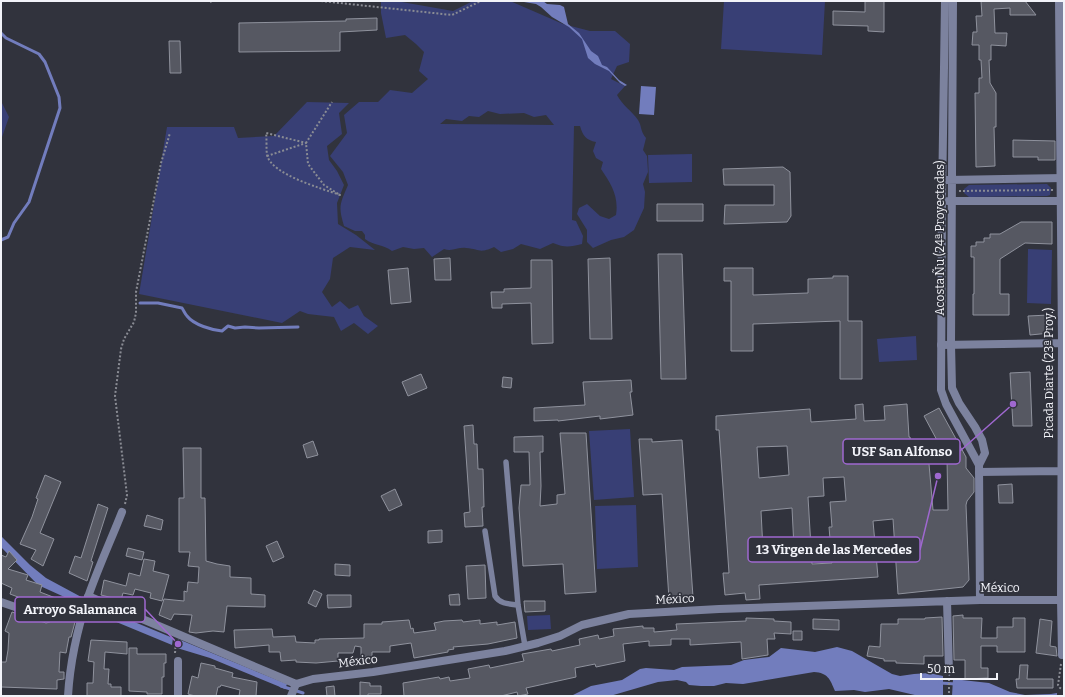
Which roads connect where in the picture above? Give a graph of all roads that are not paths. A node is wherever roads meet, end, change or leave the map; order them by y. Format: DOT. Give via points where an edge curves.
graph roads {
  1 [pos="945,1"];
  2 [pos="953,1"];
  3 [pos="1059,1"];
  4 [pos="953,33"];
  5 [pos="944,34"];
  6 [pos="1062,178"];
  7 [pos="942,180"];
  8 [pos="952,180"];
  9 [pos="942,200"];
  10 [pos="952,201"];
  11 [pos="1062,201"];
  12 [pos="1063,343"];
  13 [pos="951,344"];
  14 [pos="941,345"];
  15 [pos="506,462"];
  16 [pos="979,469"];
  17 [pos="1062,471"];
  18 [pos="122,512"];
  19 [pos="485,531"];
  20 [pos="88,596"];
  21 [pos="980,600"];
  22 [pos="1062,600"];
  23 [pos="947,601"];
  24 [pos="1,602"];
  25 [pos="518,605"];
  26 [pos="47,618"];
  27 [pos="525,646"];
  28 [pos="1062,655"];
  29 [pos="178,661"];
  30 [pos="949,674"];
  31 [pos="296,686"];
  32 [pos="68,696"];
  33 [pos="178,696"];
  34 [pos="291,696"];
  1 -- 5 [label="street, Acosta Ñu (24ª Proyectadas)"];
  2 -- 4 [label="street, Acosta Ñu (24ª Proyectadas)"];
  3 -- 6 [label="street, Picada Diarte (23ª Proy.)"];
  4 -- 5 [label="street"];
  4 -- 8 [label="street, Acosta Ñu (24ª Proyectadas)"];
  5 -- 7 [label="street, Acosta Ñu (24ª Proyectadas)"];
  6 -- 8 [label="street"];
  6 -- 11 [label="street, Picada Diarte (23ª Proy.)"];
  7 -- 8 [label="street"];
  7 -- 9 [label="street, Acosta Ñu (24ª Proyectadas)"];
  8 -- 10 [label="street, Acosta Ñu (24ª Proyectadas)"];
  9 -- 10 [label="street"];
  9 -- 14 [label="street, Acosta Ñu (24ª Proyectadas)"];
  10 -- 11 [label="street"];
  10 -- 13 [label="street, Acosta Ñu (24ª Proyectadas)"];
  11 -- 12 [label="street, Picada Diarte (23ª Proy.)"];
  12 -- 13 [label="street"];
  12 -- 17 [label="street, Picada Diarte (23ª Proy.)"];
  13 -- 14 [label="street"];
  13 -- 16 [label="street, Acosta Ñu (24ª Proyectadas)" via="952,388 982,440 985,453"];
  14 -- 16 [label="street, Acosta Ñu (24ª Proyectadas)" via="941,390"];
  15 -- 25 [label="lane"];
  16 -- 17 [label="street"];
  16 -- 21 [label="street, Acosta Ñu (24ª Proyectadas)"];
  17 -- 22 [label="street, Picada Diarte (23ª Proy.)"];
  18 -- 20 [label="street"];
  19 -- 25 [label="lane" via="495,596 502,603"];
  20 -- 31 [label="street"];
  20 -- 32 [label="street" via="71,663"];
  21 -- 22 [label="street, México"];
  21 -- 23 [label="street, México"];
  22 -- 28 [label="street, Picada Diarte (23ª Proy.)"];
  23 -- 27 [label="street, México" via="629,614 582,625 560,636"];
  23 -- 30 [label="street"];
  24 -- 26 [label="street"];
  25 -- 27 [label="lane"];
  27 -- 31 [label="street, México" via="373,672 313,679"];
  29 -- 33 [label="street"];
  31 -- 34 [label="street"];
}
